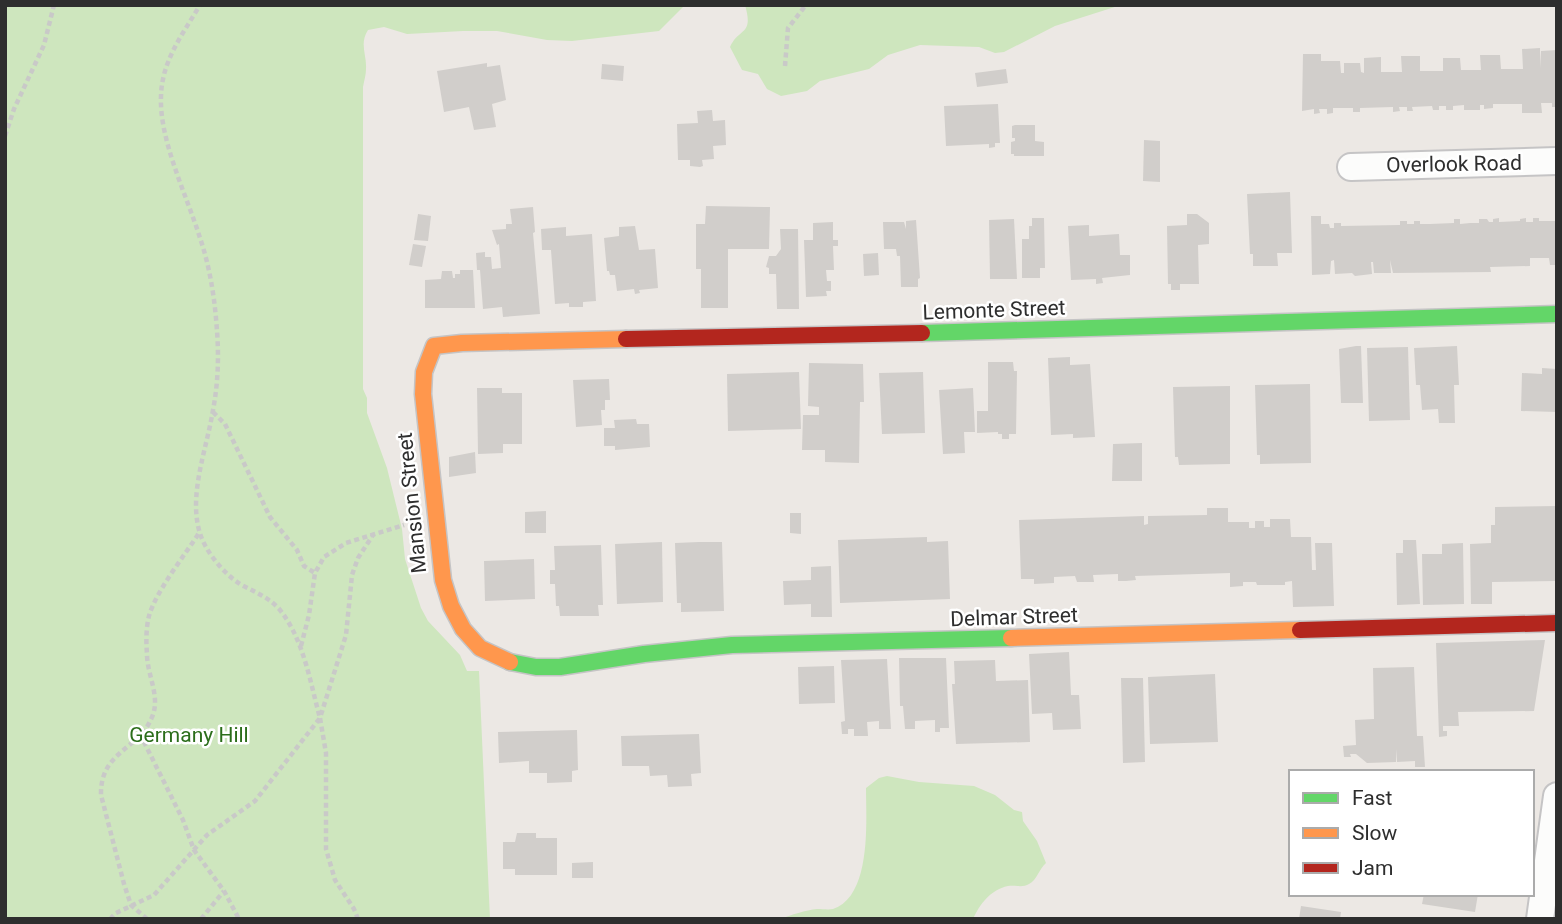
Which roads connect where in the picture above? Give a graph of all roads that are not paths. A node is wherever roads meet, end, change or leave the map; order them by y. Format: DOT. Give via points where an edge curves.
graph roads {
  1 [pos="1557,161"];
  2 [pos="1351,166"];
  3 [pos="1557,314"];
  4 [pos="433,346"];
  5 [pos="1557,623"];
  6 [pos="478,646"];
  7 [pos="1557,796"];
  8 [pos="1540,919"];
  1 -- 2 [label="street, Overlook Road"];
  3 -- 4 [label="street, Lemonte Street"];
  4 -- 6 [label="street, Mansion Street" via="424,372 423,394 442,578 449,605"];
  5 -- 6 [label="street, Delmar Street" via="732,645 557,667 513,664"];
  7 -- 8 [label="street"];
}
